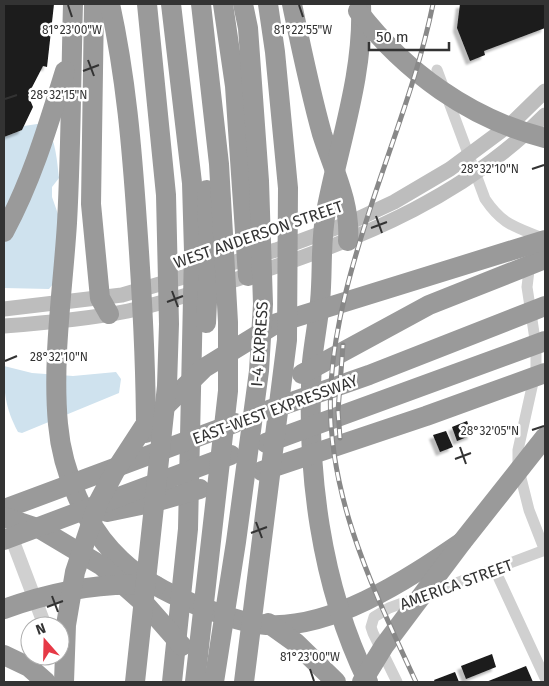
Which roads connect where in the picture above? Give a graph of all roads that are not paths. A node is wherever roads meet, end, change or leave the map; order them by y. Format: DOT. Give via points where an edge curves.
graph roads {
  1 [pos="72,4"];
  2 [pos="94,4"];
  3 [pos="110,4"];
  4 [pos="147,4"];
  5 [pos="171,4"];
  6 [pos="190,4"];
  7 [pos="201,4"];
  8 [pos="224,4"];
  9 [pos="243,4"];
  10 [pos="268,4"];
  11 [pos="292,4"];
  12 [pos="353,4"];
  13 [pos="360,4"];
  14 [pos="371,4"];
  15 [pos="72,47"];
  16 [pos="358,61"];
  17 [pos="437,70"];
  18 [pos="545,91"];
  19 [pos="545,115"];
  20 [pos="545,138"];
  21 [pos="4,232"];
  22 [pos="349,232"];
  23 [pos="544,236"];
  24 [pos="545,259"];
  25 [pos="248,267"];
  26 [pos="226,283"];
  27 [pos="545,306"];
  28 [pos="112,308"];
  29 [pos="4,309"];
  30 [pos="4,326"];
  31 [pos="539,336"];
  32 [pos="545,373"];
  33 [pos="545,437"];
  34 [pos="175,447"];
  35 [pos="4,509"];
  36 [pos="4,518"];
  37 [pos="40,527"];
  38 [pos="188,529"];
  39 [pos="4,540"];
  40 [pos="462,542"];
  41 [pos="545,550"];
  42 [pos="495,570"];
  43 [pos="38,606"];
  44 [pos="4,608"];
  45 [pos="42,616"];
  46 [pos="4,618"];
  47 [pos="140,624"];
  48 [pos="4,655"];
  49 [pos="60,666"];
  50 [pos="329,675"];
  51 [pos="545,678"];
  52 [pos="46,682"];
  53 [pos="65,682"];
  54 [pos="136,682"];
  55 [pos="172,682"];
  56 [pos="195,682"];
  57 [pos="206,682"];
  58 [pos="214,682"];
  59 [pos="244,682"];
  60 [pos="362,682"];
  61 [pos="368,682"];
  62 [pos="397,682"];
  1 -- 15 [label="highway"];
  2 -- 28 [label="highway" via="91,204"];
  3 -- 47 [label="highway" via="129,108 146,366"];
  4 -- 47 [label="highway" via="166,196 169,324 165,404"];
  5 -- 38 [label="highway" via="184,98 193,212"];
  6 -- 38 [label="highway" via="207,168 210,261"];
  7 -- 26 [label="highway" via="219,164"];
  8 -- 25 [label="highway" via="235,86"];
  9 -- 58 [label="highway, I-4 EXPRESS" via="248,28 258,171 263,304 259,371"];
  10 -- 59 [label="highway" via="276,52 288,188 287,340"];
  11 -- 22 [label="highway" via="322,134 343,195"];
  12 -- 16 [label="highway" via="353,43"];
  12 -- 20 [label="highway" via="390,49 431,83 490,118"];
  13 -- 16 [label="highway"];
  14 -- 16 [label="highway" via="368,43"];
  15 -- 21 [label="highway" via="36,163"];
  15 -- 40 [label="highway" via="58,423 62,450 82,507 104,540 120,560 180,598 231,618 260,624 316,620 368,600"];
  16 -- 61 [label="highway" via="326,214 312,362 312,430 313,480 319,528 346,628"];
  17 -- 23 [label="street" via="485,199 497,216"];
  18 -- 22 [label="main road, WEST ANDERSON STREET" via="488,142"];
  19 -- 22 [label="main road, WEST ANDERSON STREET" via="499,156 421,207"];
  22 -- 25 [label="main road, WEST ANDERSON STREET"];
  23 -- 31 [label="street" via="531,259 527,287"];
  23 -- 53 [label="highway" via="278,323 204,368 143,428 98,503 75,572 66,624"];
  24 -- 34 [label="highway" via="464,290 397,321 242,406"];
  25 -- 26 [label="main road, WEST ANDERSON STREET"];
  25 -- 28 [label="main road, WEST ANDERSON STREET" via="122,295"];
  26 -- 28 [label="main road, WEST ANDERSON STREET"];
  26 -- 56 [label="highway" via="228,391"];
  27 -- 34 [label="highway, EAST-WEST EXPRESSWAY"];
  28 -- 29 [label="main road, WEST ANDERSON STREET"];
  28 -- 30 [label="main road, WEST ANDERSON STREET"];
  31 -- 37 [label="highway, EAST-WEST EXPRESSWAY" via="337,416"];
  31 -- 41 [label="street" via="536,369 518,450 518,466 526,504"];
  32 -- 37 [label="highway" via="296,460 155,502"];
  33 -- 40 [label="highway"];
  34 -- 35 [label="highway, EAST-WEST EXPRESSWAY"];
  36 -- 43 [label="street"];
  36 -- 57 [label="highway" via="40,529 102,566 146,605 192,657"];
  37 -- 39 [label="highway, EAST-WEST EXPRESSWAY"];
  38 -- 55 [label="highway"];
  40 -- 60 [label="highway" via="384,646"];
  41 -- 42 [label="street, AMERICA STREET"];
  42 -- 51 [label="street"];
  42 -- 62 [label="street, AMERICA STREET" via="374,617 373,633"];
  43 -- 45 [label="street"];
  43 -- 46 [label="street"];
  44 -- 50 [label="highway" via="101,584 171,587 202,593 256,615 296,643"];
  47 -- 54 [label="highway"];
  48 -- 52 [label="highway" via="30,667"];
  49 -- 53 [label="street"];
}
